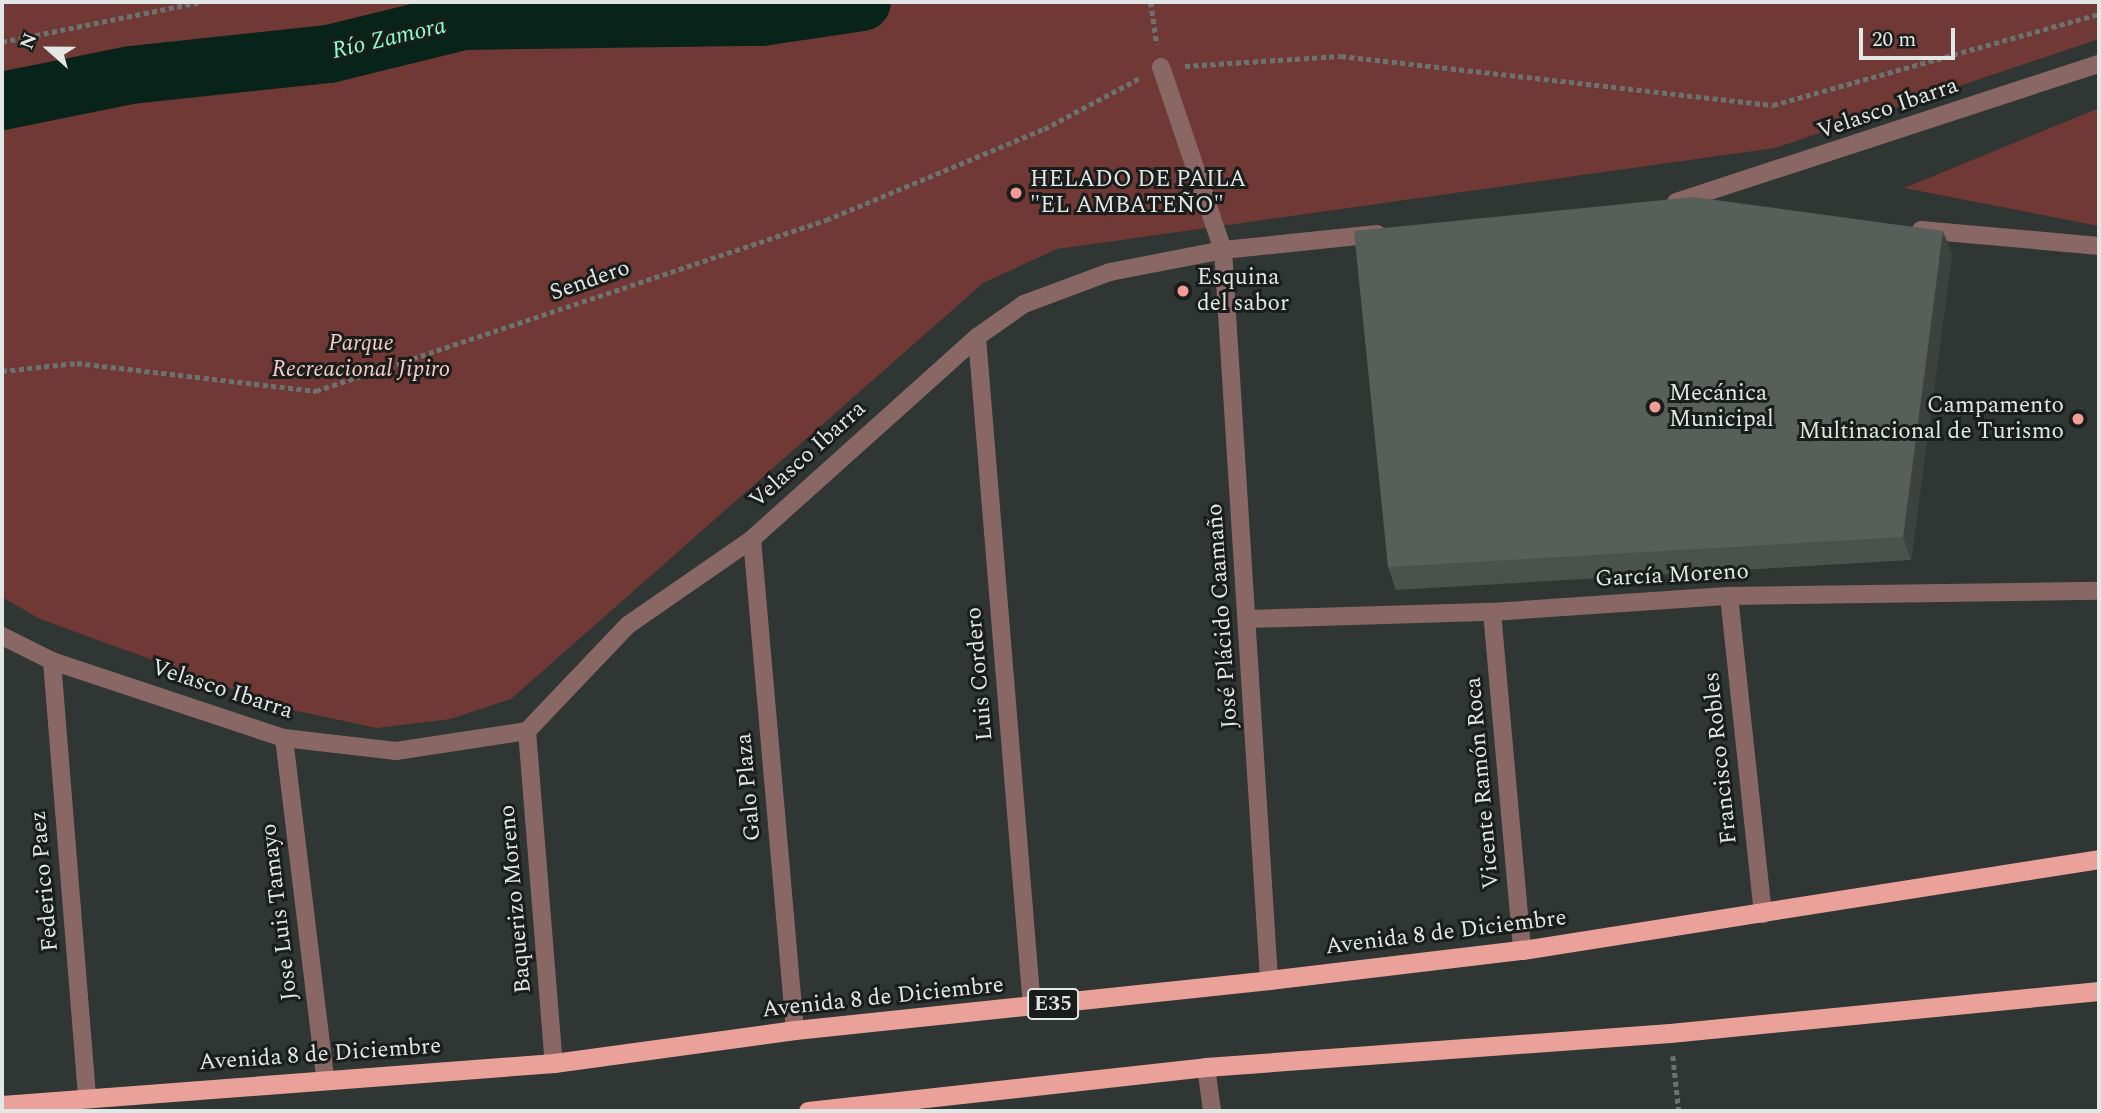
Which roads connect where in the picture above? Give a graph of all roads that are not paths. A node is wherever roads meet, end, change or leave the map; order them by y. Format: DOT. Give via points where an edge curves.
graph roads {
  1 [pos="2099,64"];
  2 [pos="1161,67"];
  3 [pos="1692,201"];
  4 [pos="1651,205"];
  5 [pos="1730,206"];
  6 [pos="1899,228"];
  7 [pos="1402,231"];
  8 [pos="2099,246"];
  9 [pos="1223,250"];
  10 [pos="977,337"];
  11 [pos="752,539"];
  12 [pos="2099,591"];
  13 [pos="1729,596"];
  14 [pos="1492,612"];
  15 [pos="1249,619"];
  16 [pos="2,636"];
  17 [pos="52,661"];
  18 [pos="527,731"];
  19 [pos="284,738"];
  20 [pos="2099,859"];
  21 [pos="1763,914"];
  22 [pos="1522,950"];
  23 [pos="1269,979"];
  24 [pos="2099,991"];
  25 [pos="1032,1007"];
  26 [pos="794,1030"];
  27 [pos="554,1063"];
  28 [pos="1206,1067"];
  29 [pos="325,1079"];
  30 [pos="87,1098"];
  31 [pos="2,1105"];
  32 [pos="808,1111"];
  33 [pos="1212,1111"];
  1 -- 3 [label="street, Velasco Ibarra"];
  2 -- 9 [label="street, José Plácido Caamaño"];
  3 -- 4 [label="street, Velasco Ibarra"];
  3 -- 5 [label="street, Velasco Ibarra"];
  6 -- 8 [label="street"];
  7 -- 9 [label="street, Velasco Ibarra"];
  9 -- 10 [label="street, Velasco Ibarra" via="1110,272 1024,304"];
  9 -- 15 [label="street, José Plácido Caamaño"];
  10 -- 11 [label="street, Velasco Ibarra"];
  10 -- 25 [label="street, Luis Cordero"];
  11 -- 18 [label="street, Velasco Ibarra" via="628,625"];
  11 -- 26 [label="street, Galo Plaza"];
  12 -- 13 [label="street, García Moreno"];
  13 -- 14 [label="street, García Moreno"];
  13 -- 21 [label="street, Francisco Robles"];
  14 -- 15 [label="street, García Moreno"];
  14 -- 22 [label="street, Vicente Ramón Roca"];
  15 -- 23 [label="street, José Plácido Caamaño"];
  16 -- 17 [label="street, Velasco Ibarra"];
  17 -- 19 [label="street, Velasco Ibarra"];
  17 -- 30 [label="street, Federico Paez"];
  18 -- 19 [label="street, Velasco Ibarra" via="397,751"];
  18 -- 27 [label="street, Baquerizo Moreno"];
  19 -- 29 [label="street, Jose Luis Tamayo"];
  20 -- 21 [label="highway, Avenida 8 de Diciembre / E35"];
  21 -- 22 [label="highway, Avenida 8 de Diciembre / E35"];
  22 -- 23 [label="highway, Avenida 8 de Diciembre / E35"];
  23 -- 25 [label="highway, Avenida 8 de Diciembre / E35"];
  24 -- 28 [label="highway" via="1670,1033"];
  25 -- 26 [label="highway, Avenida 8 de Diciembre / E35"];
  26 -- 27 [label="highway, Avenida 8 de Diciembre / E35"];
  27 -- 29 [label="highway, Avenida 8 de Diciembre / E35"];
  28 -- 32 [label="highway"];
  28 -- 33 [label="street"];
  29 -- 30 [label="highway, Avenida 8 de Diciembre / E35"];
  30 -- 31 [label="highway, Avenida 8 de Diciembre / E35"];
}
